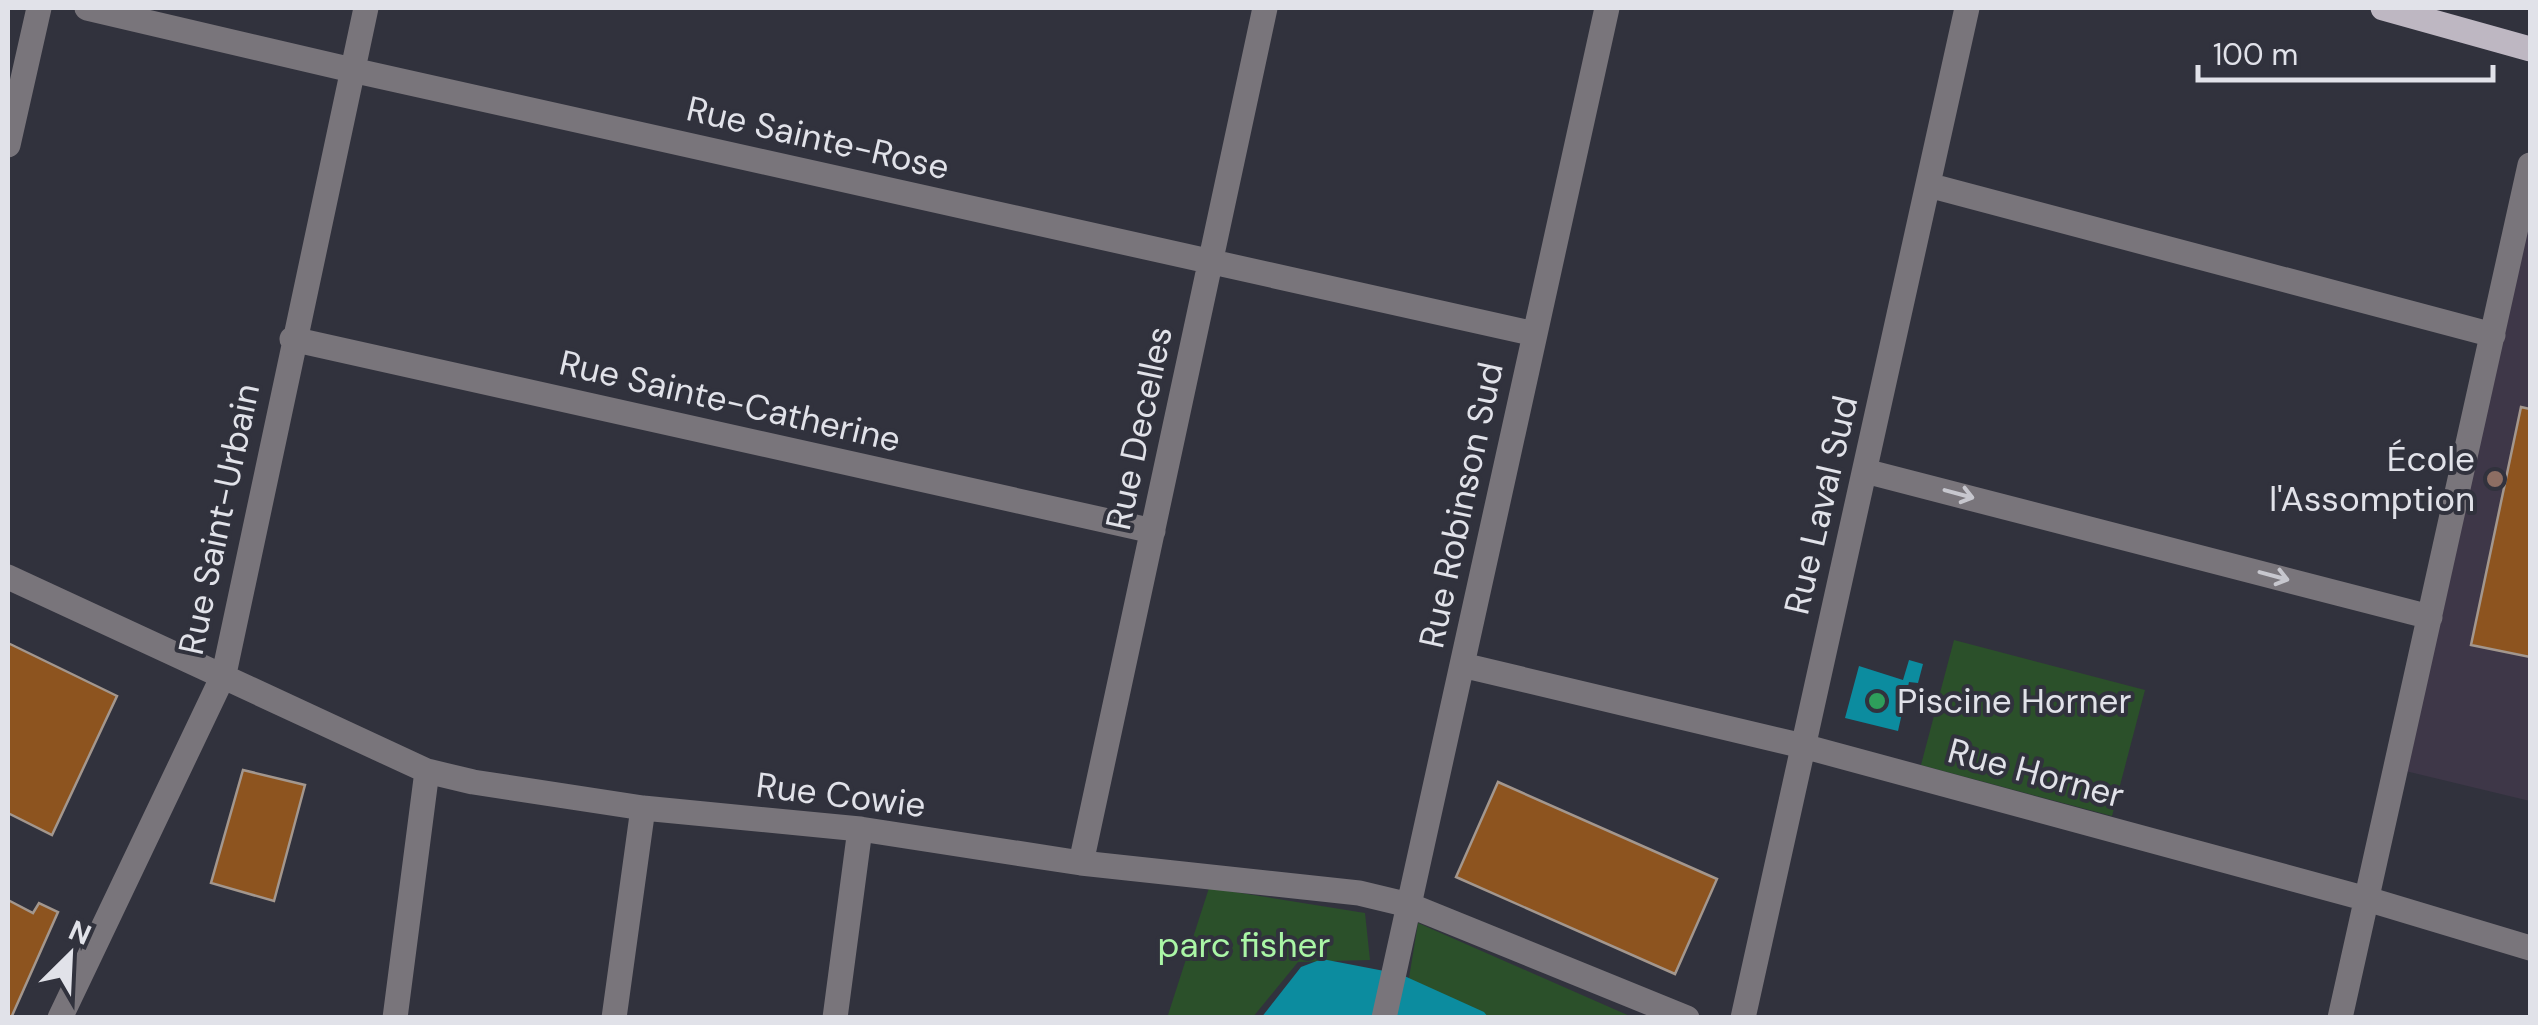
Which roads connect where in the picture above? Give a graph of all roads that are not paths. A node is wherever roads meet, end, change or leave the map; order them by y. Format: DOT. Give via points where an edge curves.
graph roads {
  1 [pos="39,8"];
  2 [pos="87,8"];
  3 [pos="366,8"];
  4 [pos="1265,8"];
  5 [pos="1608,8"];
  6 [pos="1968,8"];
  7 [pos="2383,8"];
  8 [pos="2530,49"];
  9 [pos="352,70"];
  10 [pos="8,145"];
  11 [pos="2530,165"];
  12 [pos="1928,186"];
  13 [pos="1210,261"];
  14 [pos="1535,334"];
  15 [pos="2492,335"];
  16 [pos="292,339"];
  17 [pos="1864,471"];
  18 [pos="1153,531"];
  19 [pos="8,576"];
  20 [pos="2430,617"];
  21 [pos="1462,665"];
  22 [pos="224,674"];
  23 [pos="1804,746"];
  24 [pos="427,772"];
  25 [pos="643,808"];
  26 [pos="860,830"];
  27 [pos="1081,863"];
  28 [pos="2367,900"];
  29 [pos="1406,915"];
  30 [pos="2530,948"];
  31 [pos="60,1018"];
  32 [pos="395,1018"];
  33 [pos="614,1018"];
  34 [pos="835,1018"];
  35 [pos="1384,1018"];
  36 [pos="1687,1018"];
  37 [pos="1743,1018"];
  38 [pos="2340,1018"];
  1 -- 10 [label="street"];
  2 -- 9 [label="street, Rue Sainte-Rose"];
  3 -- 9 [label="street, Rue Saint-Urbain"];
  4 -- 13 [label="street, Rue Decelles"];
  5 -- 14 [label="street, Rue Robinson Sud"];
  6 -- 12 [label="street, Rue Laval Sud"];
  7 -- 8 [label="main road"];
  9 -- 13 [label="street, Rue Sainte-Rose"];
  9 -- 16 [label="street, Rue Saint-Urbain"];
  11 -- 15 [label="street"];
  12 -- 15 [label="street"];
  12 -- 17 [label="street, Rue Laval Sud"];
  13 -- 14 [label="street, Rue Sainte-Rose"];
  13 -- 18 [label="street, Rue Decelles"];
  14 -- 21 [label="street, Rue Robinson Sud"];
  15 -- 20 [label="street"];
  16 -- 18 [label="street, Rue Sainte-Catherine"];
  16 -- 22 [label="street, Rue Saint-Urbain"];
  17 -- 20 [label="street, one-way"];
  17 -- 23 [label="street, Rue Laval Sud"];
  18 -- 27 [label="street, Rue Decelles"];
  19 -- 22 [label="street, Rue Cowie"];
  20 -- 28 [label="street"];
  21 -- 23 [label="street, Rue Horner"];
  21 -- 29 [label="street, Rue Robinson Sud"];
  22 -- 24 [label="street, Rue Cowie"];
  22 -- 31 [label="street, Rue Saint-Urbain"];
  23 -- 28 [label="street, Rue Horner"];
  23 -- 37 [label="street, Rue Laval Sud"];
  24 -- 25 [label="street, Rue Cowie"];
  24 -- 32 [label="street"];
  25 -- 26 [label="street, Rue Cowie"];
  25 -- 33 [label="street"];
  26 -- 27 [label="street, Rue Cowie"];
  26 -- 34 [label="street"];
  27 -- 29 [label="street, Rue Cowie" via="1359,893"];
  28 -- 30 [label="street, Rue Horner"];
  28 -- 38 [label="street"];
  29 -- 35 [label="street, Rue Robinson Sud"];
  29 -- 36 [label="street, Rue Cowie"];
}
